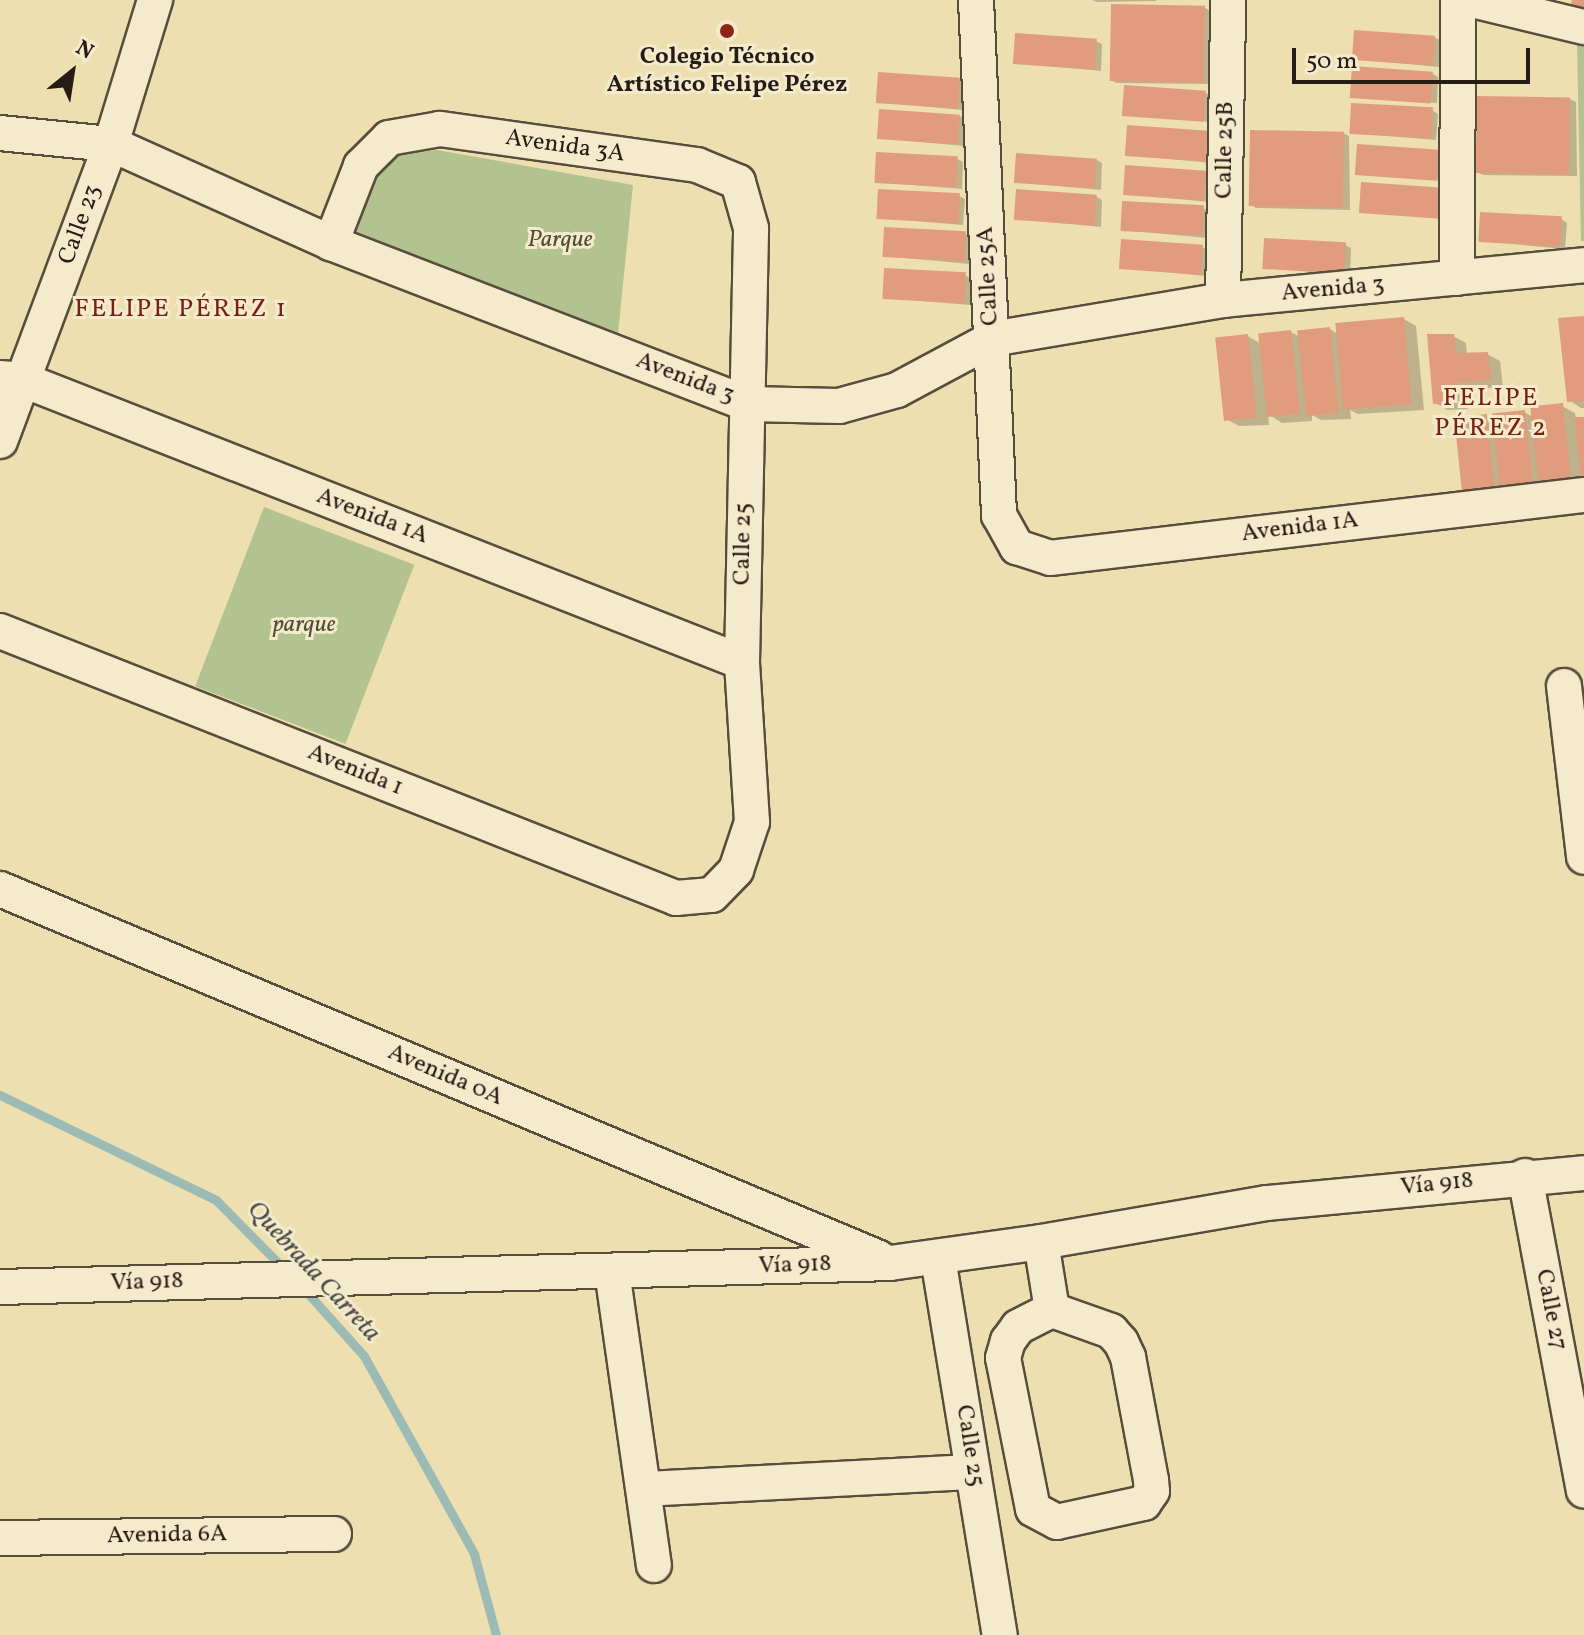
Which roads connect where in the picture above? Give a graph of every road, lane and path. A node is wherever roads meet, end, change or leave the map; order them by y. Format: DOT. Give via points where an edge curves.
graph roads {
  1 [pos="155,0"];
  2 [pos="976,0"];
  3 [pos="1228,0"];
  4 [pos="1458,0"];
  5 [pos="1472,0"];
  6 [pos="1584,27"];
  7 [pos="0,133"];
  8 [pos="111,144"];
  9 [pos="738,182"];
  10 [pos="331,243"];
  11 [pos="1584,265"];
  12 [pos="1457,278"];
  13 [pos="1223,300"];
  14 [pos="992,339"];
  15 [pos="12,379"];
  16 [pos="748,404"];
  17 [pos="0,441"];
  18 [pos="1584,495"];
  19 [pos="1017,547"];
  20 [pos="0,631"];
  21 [pos="742,662"];
  22 [pos="1564,686"];
  23 [pos="1584,857"];
  24 [pos="0,889"];
  25 [pos="712,895"];
  26 [pos="1584,1173"];
  27 [pos="1525,1176"];
  28 [pos="1041,1242"];
  29 [pos="938,1258"];
  30 [pos="890,1263"];
  31 [pos="612,1271"];
  32 [pos="0,1287"];
  33 [pos="1052,1310"];
  34 [pos="973,1472"];
  35 [pos="645,1489"];
  36 [pos="1584,1491"];
  37 [pos="334,1534"];
  38 [pos="0,1538"];
  39 [pos="654,1565"];
  40 [pos="1000,1635"];
  1 -- 8 [label="street, Calle 23"];
  2 -- 14 [label="street, Calle 25A"];
  3 -- 13 [label="street, Calle 25B"];
  4 -- 12 [label="street"];
  5 -- 6 [label="street"];
  7 -- 8 [label="street, Avenida 3"];
  8 -- 10 [label="street, Avenida 3"];
  8 -- 15 [label="street, Calle 23"];
  9 -- 10 [label="street, Avenida 3A" via="697,165 440,129 389,138 361,166"];
  9 -- 16 [label="street, Calle 25" via="751,228"];
  10 -- 16 [label="street, Avenida 3"];
  11 -- 12 [label="street, Avenida 3"];
  12 -- 13 [label="street, Avenida 3"];
  13 -- 14 [label="street, Avenida 3"];
  14 -- 16 [label="street, Avenida 3" via="897,390 839,406"];
  14 -- 19 [label="street, Calle 25A" via="999,515"];
  15 -- 17 [label="street, Calle 23"];
  15 -- 21 [label="street, Avenida 1A"];
  16 -- 21 [label="street, Calle 25"];
  18 -- 19 [label="street, Avenida 1A" via="1050,558"];
  20 -- 25 [label="street, Avenida 1" via="676,898"];
  21 -- 25 [label="street, Calle 25" via="752,822 736,870"];
  22 -- 23 [label="street"];
  24 -- 30 [label="street, Avenida 0A"];
  26 -- 27 [label="street, Vía 918"];
  27 -- 28 [label="street, Vía 918" via="1267,1203"];
  27 -- 36 [label="street, Calle 27"];
  28 -- 29 [label="street, Vía 918"];
  28 -- 33 [label="street"];
  29 -- 30 [label="street, Vía 918"];
  29 -- 34 [label="street, Calle 25"];
  30 -- 31 [label="street, Vía 918"];
  31 -- 32 [label="street, Vía 918"];
  31 -- 35 [label="street"];
  33 -- 33 [label="street" via="1111,1331 1124,1350 1151,1480 1152,1491 1144,1503 1057,1522 1033,1509 1003,1358 1018,1327"];
  34 -- 35 [label="street"];
  34 -- 40 [label="street, Calle 25"];
  35 -- 39 [label="street"];
  37 -- 38 [label="street, Avenida 6A"];
}
